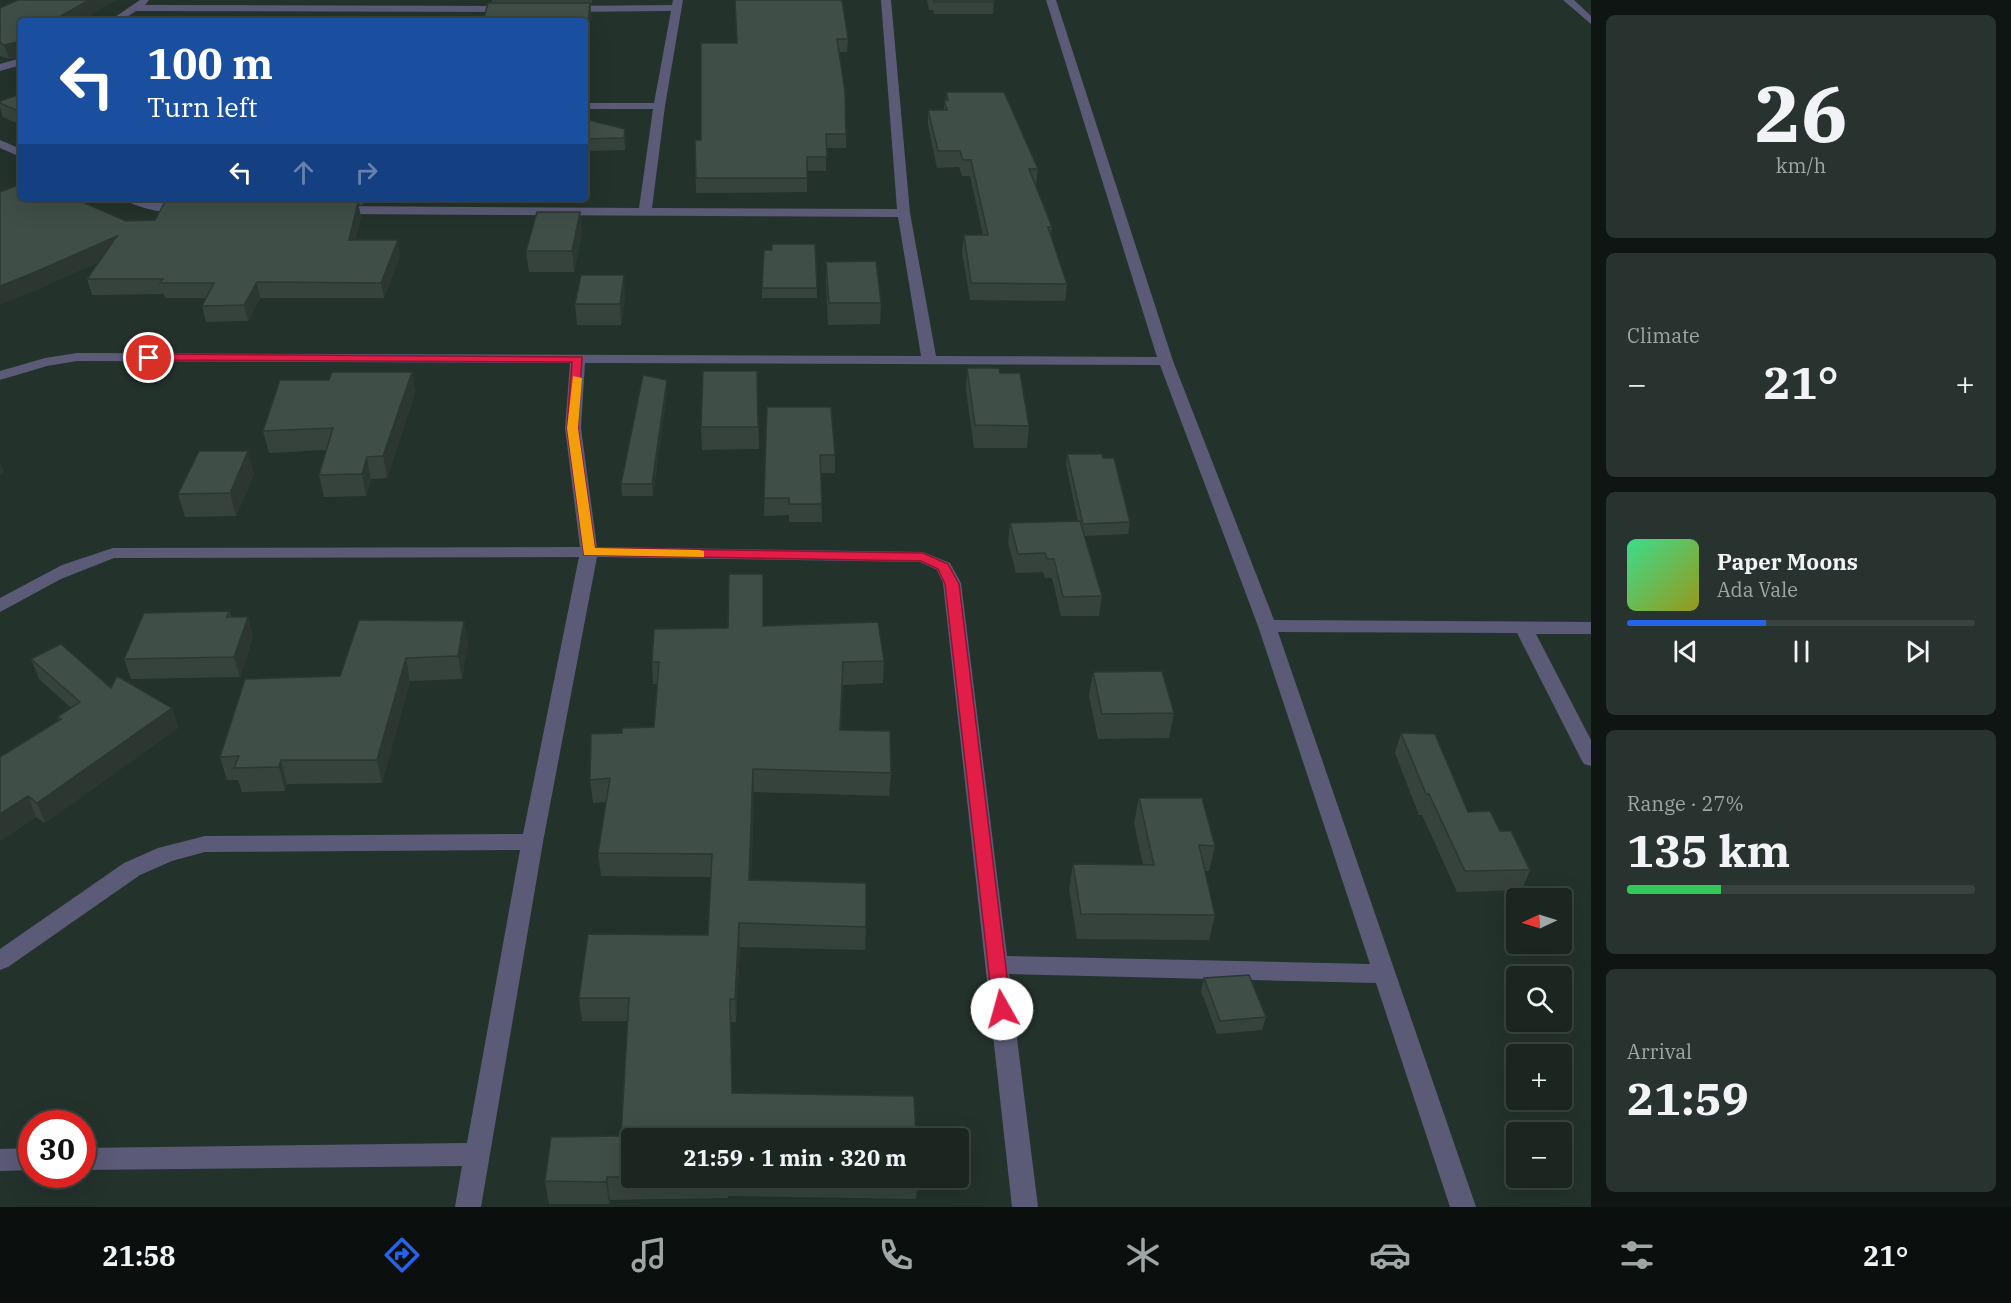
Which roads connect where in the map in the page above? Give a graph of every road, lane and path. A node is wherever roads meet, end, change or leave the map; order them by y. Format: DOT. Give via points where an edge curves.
graph roads {
  1 [pos="147,0"];
  2 [pos="886,0"];
  3 [pos="1051,0"];
  4 [pos="1568,0"];
  5 [pos="677,4"];
  6 [pos="135,8"];
  7 [pos="526,9"];
  8 [pos="549,9"];
  9 [pos="312,10"];
  10 [pos="457,10"];
  11 [pos="119,18"];
  12 [pos="306,18"];
  13 [pos="453,18"];
  14 [pos="1591,21"];
  15 [pos="18,62"];
  16 [pos="0,68"];
  17 [pos="588,106"];
  18 [pos="659,106"];
  19 [pos="0,144"];
  20 [pos="18,152"];
  21 [pos="135,201"];
  22 [pos="202,210"];
  23 [pos="322,210"];
  24 [pos="645,210"];
  25 [pos="904,213"];
  26 [pos="929,358"];
  27 [pos="578,359"];
  28 [pos="1166,361"];
  29 [pos="0,376"];
  30 [pos="589,552"];
  31 [pos="0,606"];
  32 [pos="1267,626"];
  33 [pos="1523,627"];
  34 [pos="1591,628"];
  35 [pos="1591,759"];
  36 [pos="532,842"];
  37 [pos="0,961"];
  38 [pos="997,965"];
  39 [pos="1385,974"];
  40 [pos="477,1154"];
  41 [pos="18,1159"];
  42 [pos="96,1159"];
  43 [pos="0,1160"];
  44 [pos="468,1207"];
  45 [pos="1025,1207"];
  46 [pos="1463,1207"];
  1 -- 6 [label="street"];
  2 -- 25 [label="street"];
  3 -- 28 [label="street"];
  4 -- 14 [label="street"];
  5 -- 8 [label="street"];
  5 -- 18 [label="street"];
  6 -- 9 [label="street"];
  6 -- 11 [label="street"];
  7 -- 10 [label="street"];
  9 -- 10 [label="street"];
  9 -- 12 [label="street"];
  10 -- 13 [label="street"];
  15 -- 16 [label="street"];
  17 -- 18 [label="street"];
  18 -- 24 [label="street"];
  19 -- 20 [label="street"];
  21 -- 22 [label="street" via="146,206"];
  23 -- 24 [label="street"];
  24 -- 25 [label="street"];
  25 -- 26 [label="street"];
  26 -- 27 [label="street"];
  26 -- 28 [label="street"];
  27 -- 29 [label="street" via="77,357"];
  27 -- 30 [label="street" via="573,428"];
  28 -- 32 [label="street"];
  30 -- 31 [label="street" via="113,553 81,561"];
  30 -- 36 [label="street"];
  30 -- 38 [label="street" via="923,557 944,567 952,584"];
  32 -- 33 [label="street"];
  32 -- 39 [label="street"];
  33 -- 34 [label="street"];
  33 -- 35 [label="street"];
  36 -- 37 [label="street" via="206,844 132,868"];
  36 -- 40 [label="street"];
  38 -- 39 [label="street"];
  38 -- 45 [label="street"];
  39 -- 46 [label="street"];
  40 -- 42 [label="street"];
  40 -- 44 [label="street"];
  41 -- 43 [label="street"];
}
